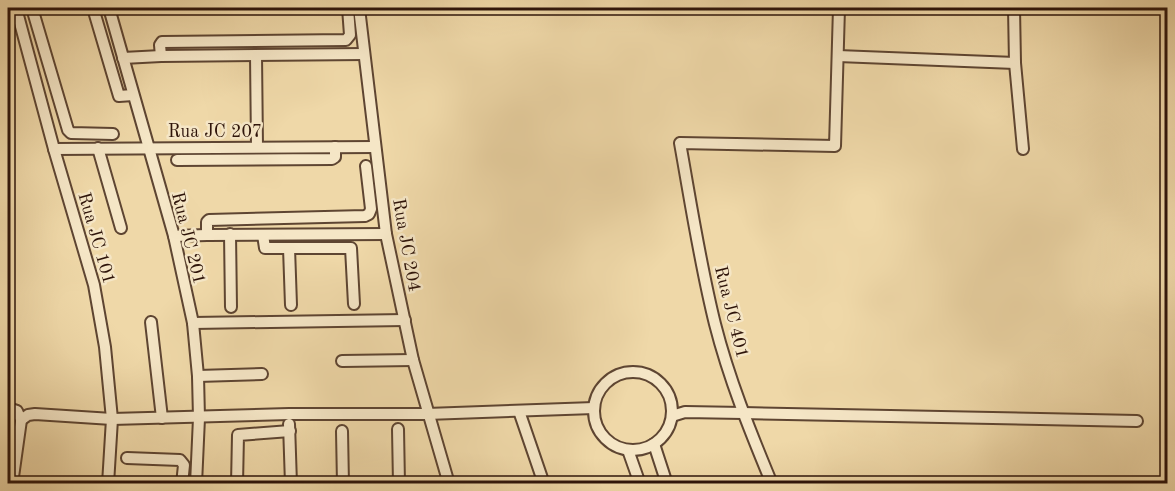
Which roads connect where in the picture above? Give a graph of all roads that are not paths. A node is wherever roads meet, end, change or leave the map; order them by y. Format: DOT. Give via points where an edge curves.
graph roads {
  1 [pos="16,8"];
  2 [pos="32,8"];
  3 [pos="93,8"];
  4 [pos="109,8"];
  5 [pos="348,8"];
  6 [pos="359,8"];
  7 [pos="839,8"];
  8 [pos="1014,8"];
  9 [pos="364,54"];
  10 [pos="256,55"];
  11 [pos="161,56"];
  12 [pos="838,56"];
  13 [pos="123,58"];
  14 [pos="1015,63"];
  15 [pos="133,95"];
  16 [pos="112,134"];
  17 [pos="147,147"];
  18 [pos="257,147"];
  19 [pos="335,147"];
  20 [pos="375,147"];
  21 [pos="98,148"];
  22 [pos="54,149"];
  23 [pos="1023,150"];
  24 [pos="177,160"];
  25 [pos="366,165"];
  26 [pos="121,228"];
  27 [pos="207,234"];
  28 [pos="230,234"];
  29 [pos="263,234"];
  30 [pos="386,234"];
  31 [pos="174,236"];
  32 [pos="289,248"];
  33 [pos="354,304"];
  34 [pos="291,305"];
  35 [pos="231,307"];
  36 [pos="405,320"];
  37 [pos="151,322"];
  38 [pos="193,323"];
  39 [pos="413,360"];
  40 [pos="342,361"];
  41 [pos="262,374"];
  42 [pos="198,375"];
  43 [pos="8,408"];
  44 [pos="594,408"];
  45 [pos="519,411"];
  46 [pos="743,413"];
  47 [pos="289,414"];
  48 [pos="427,414"];
  49 [pos="672,416"];
  50 [pos="162,418"];
  51 [pos="199,418"];
  52 [pos="112,419"];
  53 [pos="21,420"];
  54 [pos="1137,421"];
  55 [pos="398,429"];
  56 [pos="290,431"];
  57 [pos="342,432"];
  58 [pos="654,444"];
  59 [pos="628,450"];
  60 [pos="127,458"];
  61 [pos="12,483"];
  62 [pos="108,483"];
  63 [pos="182,483"];
  64 [pos="196,483"];
  65 [pos="237,483"];
  66 [pos="291,483"];
  67 [pos="344,483"];
  68 [pos="399,483"];
  69 [pos="449,483"];
  70 [pos="544,483"];
  71 [pos="640,483"];
  72 [pos="667,483"];
  73 [pos="772,483"];
  1 -- 22 [label="street, Rua JC 101"];
  2 -- 16 [label="street" via="68,130"];
  3 -- 15 [label="street" via="119,96"];
  4 -- 13 [label="street, Rua JC 201"];
  5 -- 11 [label="street" via="350,35 346,40 162,42"];
  6 -- 9 [label="street, Rua JC 204"];
  7 -- 12 [label="street"];
  8 -- 14 [label="street"];
  9 -- 10 [label="street"];
  9 -- 20 [label="street, Rua JC 204"];
  10 -- 11 [label="street"];
  10 -- 18 [label="street"];
  11 -- 13 [label="street"];
  12 -- 14 [label="street"];
  12 -- 46 [label="street, Rua JC 401" via="835,146 680,144 715,324"];
  13 -- 15 [label="street, Rua JC 201"];
  14 -- 23 [label="street"];
  15 -- 17 [label="street, Rua JC 201"];
  17 -- 18 [label="street, Rua JC 207"];
  17 -- 21 [label="street, Rua JC 207"];
  17 -- 31 [label="street, Rua JC 201"];
  18 -- 19 [label="street, Rua JC 207"];
  19 -- 20 [label="street, Rua JC 207"];
  19 -- 24 [label="street" via="332,159"];
  20 -- 30 [label="street, Rua JC 204"];
  21 -- 22 [label="street, Rua JC 207"];
  21 -- 26 [label="street"];
  22 -- 52 [label="street, Rua JC 101" via="94,285"];
  25 -- 27 [label="street" via="370,209 365,216 209,220"];
  27 -- 28 [label="street"];
  27 -- 31 [label="street"];
  28 -- 29 [label="street"];
  28 -- 35 [label="street"];
  29 -- 30 [label="street"];
  29 -- 32 [label="street" via="264,247"];
  30 -- 36 [label="street, Rua JC 204"];
  31 -- 38 [label="street, Rua JC 201"];
  32 -- 33 [label="street" via="351,248"];
  32 -- 34 [label="street"];
  36 -- 38 [label="street"];
  36 -- 39 [label="street, Rua JC 204"];
  37 -- 50 [label="street"];
  38 -- 42 [label="street, Rua JC 201"];
  39 -- 40 [label="street"];
  39 -- 48 [label="street, Rua JC 204"];
  41 -- 42 [label="street"];
  42 -- 51 [label="street, Rua JC 201"];
  43 -- 53 [label="street" via="16,411"];
  44 -- 45 [label="street"];
  44 -- 49 [label="street" via="598,392 608,380 631,371 648,374 662,384 670,399"];
  44 -- 59 [label="street" via="595,422 602,435"];
  45 -- 48 [label="street"];
  45 -- 70 [label="street"];
  46 -- 49 [label="street" via="685,412"];
  46 -- 54 [label="street"];
  46 -- 73 [label="street, Rua JC 401"];
  47 -- 48 [label="street"];
  47 -- 51 [label="street"];
  47 -- 56 [label="street"];
  48 -- 69 [label="street, Rua JC 204"];
  49 -- 58 [label="street" via="666,432"];
  50 -- 51 [label="street"];
  50 -- 52 [label="street"];
  51 -- 64 [label="street, Rua JC 201"];
  52 -- 53 [label="street" via="35,414"];
  52 -- 62 [label="street, Rua JC 101"];
  53 -- 61 [label="street"];
  55 -- 68 [label="street"];
  56 -- 65 [label="street" via="238,435"];
  56 -- 66 [label="street"];
  57 -- 67 [label="street"];
  58 -- 59 [label="street"];
  58 -- 72 [label="street"];
  59 -- 71 [label="street"];
  60 -- 63 [label="street" via="180,460 184,465"];
}
